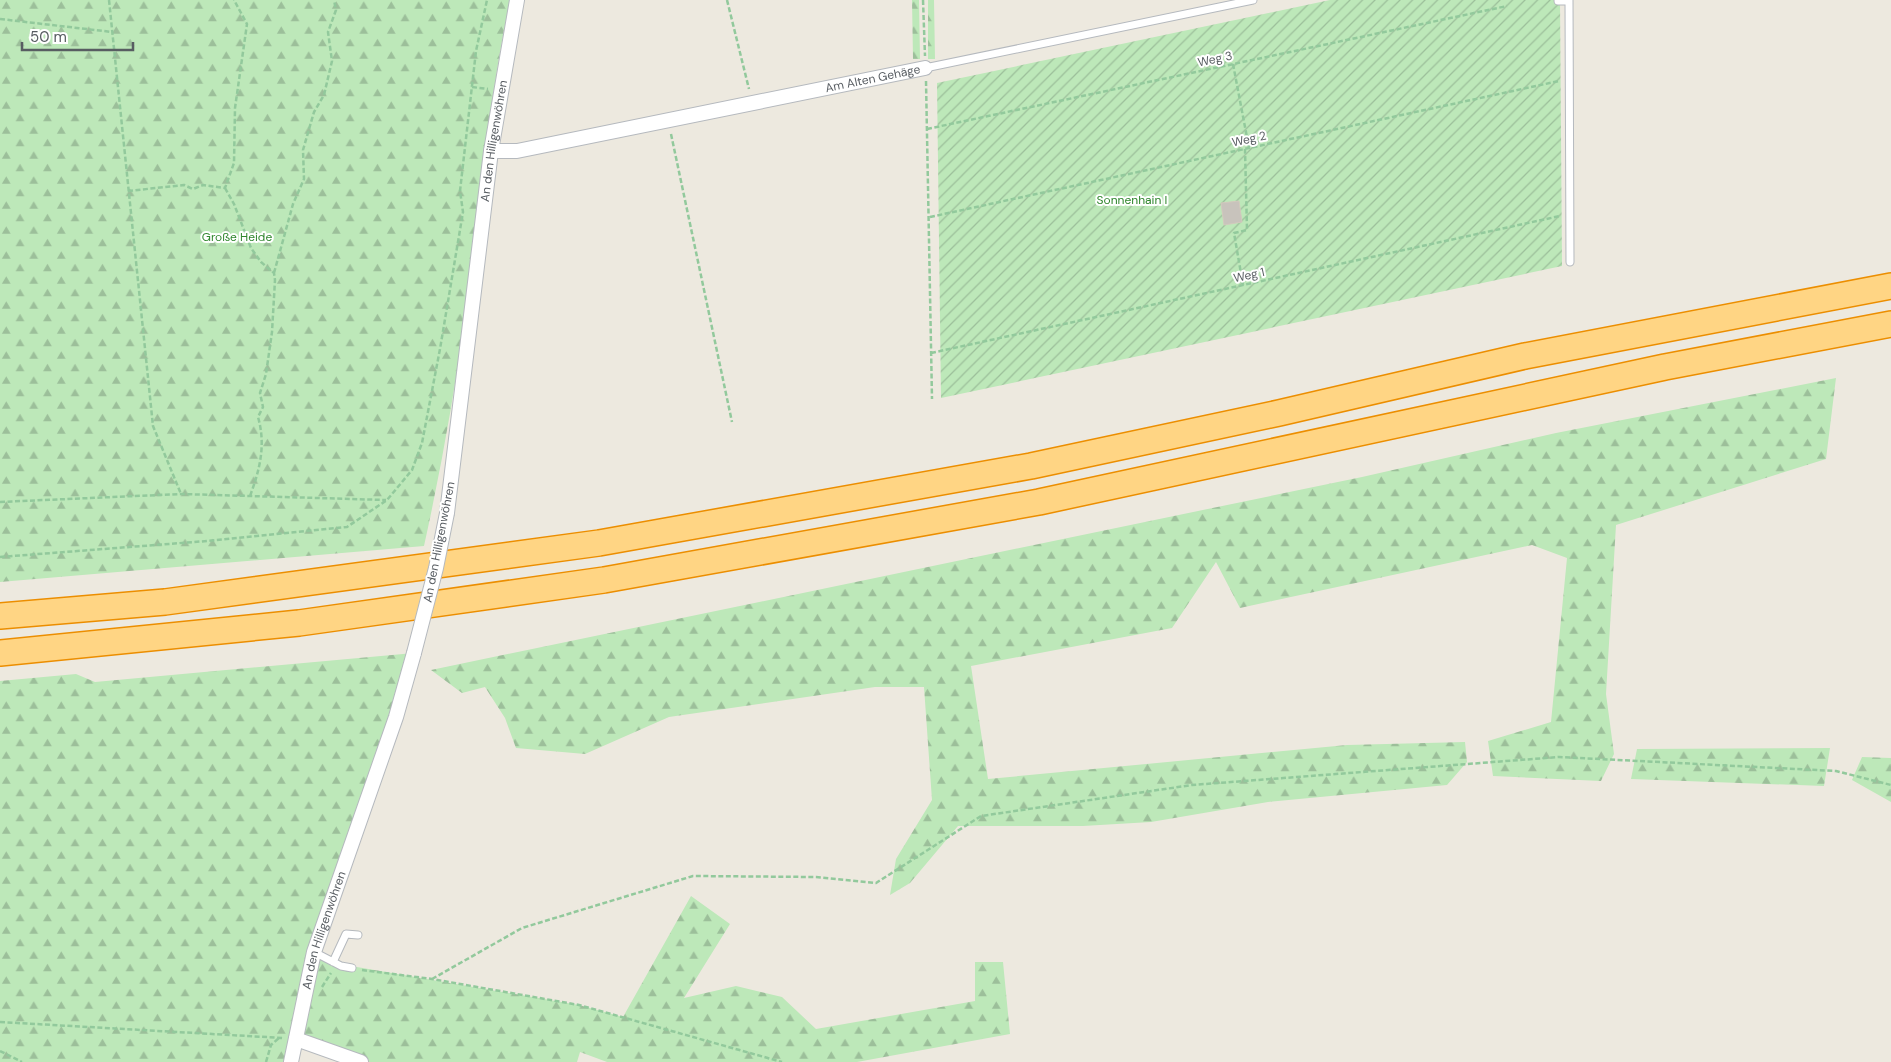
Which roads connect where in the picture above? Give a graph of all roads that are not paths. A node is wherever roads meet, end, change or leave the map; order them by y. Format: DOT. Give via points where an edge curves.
graph roads {
  1 [pos="517,0"];
  2 [pos="1253,0"];
  3 [pos="1569,0"];
  4 [pos="1558,1"];
  5 [pos="926,68"];
  6 [pos="491,151"];
  7 [pos="1570,262"];
  8 [pos="1891,286"];
  9 [pos="1891,324"];
  10 [pos="0,616"];
  11 [pos="0,653"];
  12 [pos="358,935"];
  13 [pos="314,952"];
  14 [pos="333,962"];
  15 [pos="352,968"];
  16 [pos="296,1039"];
  17 [pos="291,1062"];
  18 [pos="361,1062"];
  1 -- 6 [label="street, An den Hilligenwöhren"];
  2 -- 5 [label="lane, Am Alten Gehäge"];
  3 -- 4 [label="lane"];
  3 -- 7 [label="lane"];
  5 -- 6 [label="street, Am Alten Gehäge" via="517,151"];
  6 -- 13 [label="street, An den Hilligenwöhren, bridge" via="447,513 436,568 396,717"];
  8 -- 10 [label="highway" via="1525,356 1279,414 1031,466 599,543 165,602"];
  9 -- 11 [label="highway" via="1656,369 1039,502 604,580 299,623"];
  12 -- 14 [label="lane" via="346,934"];
  13 -- 14 [label="lane"];
  13 -- 16 [label="street, An den Hilligenwöhren"];
  14 -- 15 [label="lane"];
  16 -- 17 [label="street, An den Hilligenwöhren"];
  16 -- 18 [label="street"];
}
